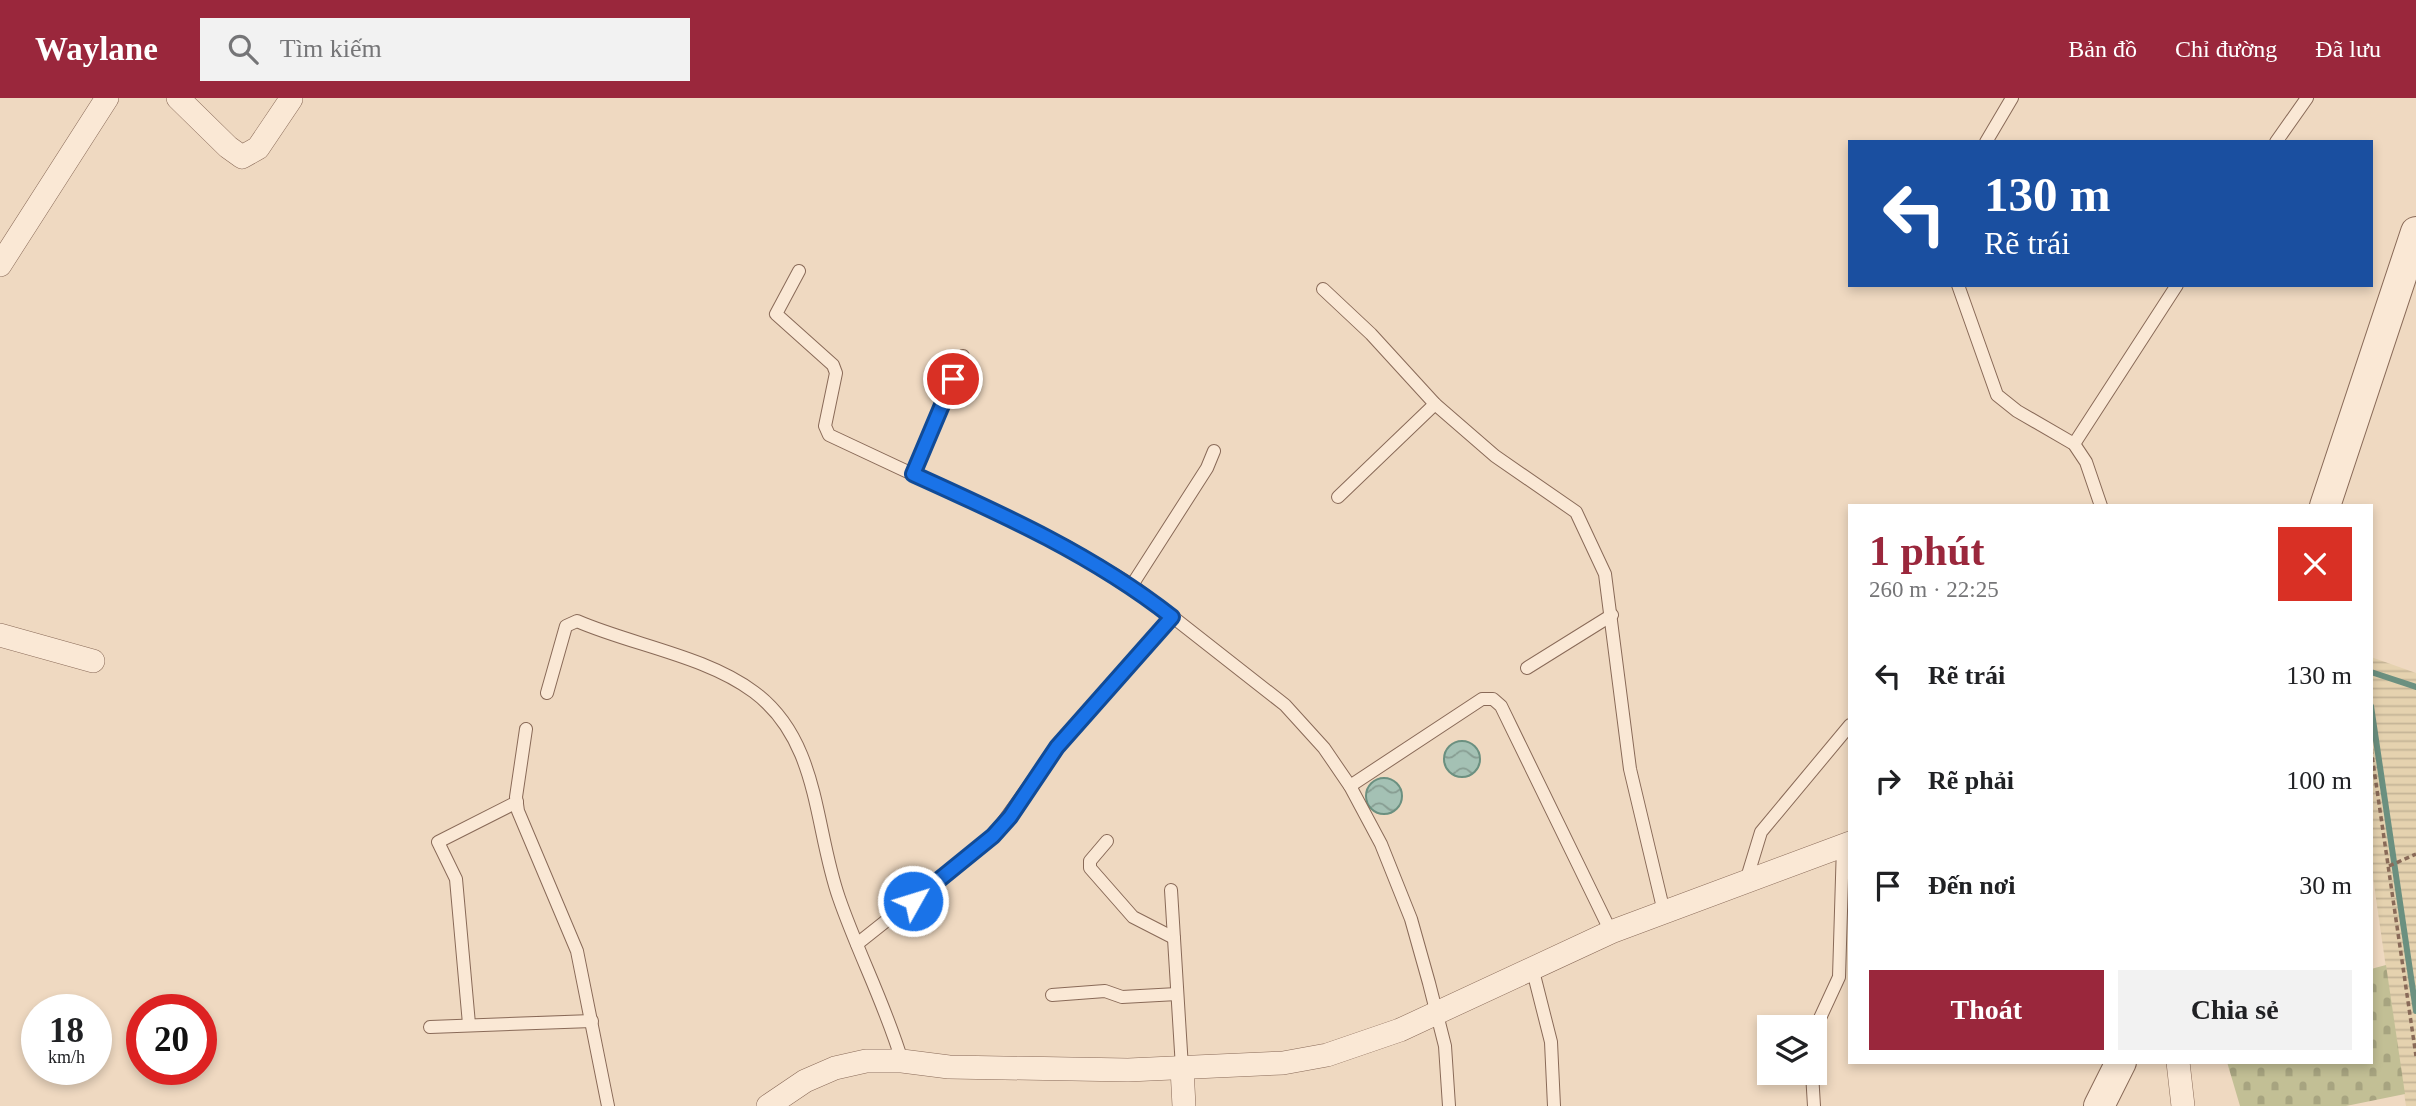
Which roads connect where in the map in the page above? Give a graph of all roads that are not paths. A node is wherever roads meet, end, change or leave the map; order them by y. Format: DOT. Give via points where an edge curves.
graph roads {
  1 [pos="107,98"];
  2 [pos="178,98"];
  3 [pos="2012,98"];
  4 [pos="2307,98"];
  5 [pos="291,99"];
  6 [pos="1987,140"];
  7 [pos="2277,140"];
  8 [pos="2416,232"];
  9 [pos="2411,262"];
  10 [pos="0,265"];
  11 [pos="799,271"];
  12 [pos="1959,287"];
  13 [pos="2176,287"];
  14 [pos="1322,289"];
  15 [pos="963,356"];
  16 [pos="1435,404"];
  17 [pos="2074,444"];
  18 [pos="1214,451"];
  19 [pos="913,474"];
  20 [pos="1338,497"];
  21 [pos="2100,504"];
  22 [pos="2326,504"];
  23 [pos="1132,585"];
  24 [pos="1612,615"];
  25 [pos="1172,617"];
  26 [pos="0,635"];
  27 [pos="93,661"];
  28 [pos="1527,668"];
  29 [pos="547,693"];
  30 [pos="1848,727"];
  31 [pos="526,729"];
  32 [pos="1350,786"];
  33 [pos="517,802"];
  34 [pos="1107,841"];
  35 [pos="1847,844"];
  36 [pos="1746,881"];
  37 [pos="1171,890"];
  38 [pos="1664,912"];
  39 [pos="1611,932"];
  40 [pos="1174,938"];
  41 [pos="857,944"];
  42 [pos="1532,967"];
  43 [pos="1177,993"];
  44 [pos="1052,995"];
  45 [pos="1436,1014"];
  46 [pos="1821,1015"];
  47 [pos="592,1021"];
  48 [pos="469,1024"];
  49 [pos="430,1027"];
  50 [pos="902,1061"];
  51 [pos="2121,1064"];
  52 [pos="2178,1064"];
  53 [pos="1182,1068"];
  54 [pos="1813,1085"];
  55 [pos="608,1106"];
  56 [pos="768,1106"];
  57 [pos="1184,1106"];
  58 [pos="1449,1106"];
  59 [pos="1554,1106"];
  60 [pos="1814,1106"];
  61 [pos="2099,1106"];
  62 [pos="2183,1106"];
  1 -- 10 [label="street"];
  2 -- 5 [label="street" via="242,157 258,148"];
  3 -- 6 [label="lane"];
  4 -- 7 [label="lane"];
  8 -- 9 [label="street"];
  9 -- 22 [label="street"];
  11 -- 19 [label="lane" via="776,314 833,365 836,373 825,426 829,435"];
  12 -- 17 [label="lane" via="1997,395"];
  13 -- 17 [label="lane"];
  14 -- 16 [label="lane"];
  15 -- 19 [label="lane"];
  16 -- 20 [label="lane"];
  16 -- 24 [label="lane" via="1495,456 1576,512 1599,557"];
  17 -- 21 [label="lane"];
  18 -- 23 [label="lane"];
  19 -- 23 [label="lane" via="1014,519"];
  23 -- 25 [label="lane"];
  24 -- 28 [label="lane"];
  24 -- 38 [label="lane" via="1630,769"];
  25 -- 32 [label="lane" via="1285,705 1324,748"];
  25 -- 41 [label="lane" via="1057,747 993,836"];
  26 -- 27 [label="street"];
  29 -- 41 [label="lane" via="566,626 573,621 716,671 753,691 776,711 803,755 838,896"];
  30 -- 36 [label="lane" via="1761,832"];
  31 -- 33 [label="lane"];
  32 -- 39 [label="lane" via="1482,699 1493,699 1501,706"];
  32 -- 45 [label="lane" via="1381,844 1411,919"];
  33 -- 47 [label="lane" via="577,951"];
  33 -- 48 [label="lane" via="438,842 456,879"];
  34 -- 40 [label="lane" via="1090,861 1090,868 1133,918"];
  35 -- 36 [label="street"];
  35 -- 46 [label="lane" via="1839,977"];
  36 -- 38 [label="street"];
  37 -- 40 [label="lane"];
  38 -- 39 [label="street"];
  39 -- 42 [label="street"];
  40 -- 43 [label="lane"];
  41 -- 50 [label="lane" via="890,1019"];
  42 -- 45 [label="street"];
  42 -- 59 [label="lane" via="1551,1042"];
  43 -- 44 [label="lane"];
  43 -- 53 [label="lane"];
  45 -- 53 [label="street" via="1327,1055 1283,1063"];
  45 -- 58 [label="lane"];
  47 -- 48 [label="lane"];
  47 -- 55 [label="lane"];
  48 -- 49 [label="lane"];
  50 -- 53 [label="street" via="949,1067"];
  50 -- 56 [label="street" via="866,1061 835,1068"];
  51 -- 61 [label="street"];
  52 -- 62 [label="street"];
  53 -- 57 [label="street"];
  54 -- 60 [label="lane"];
}
